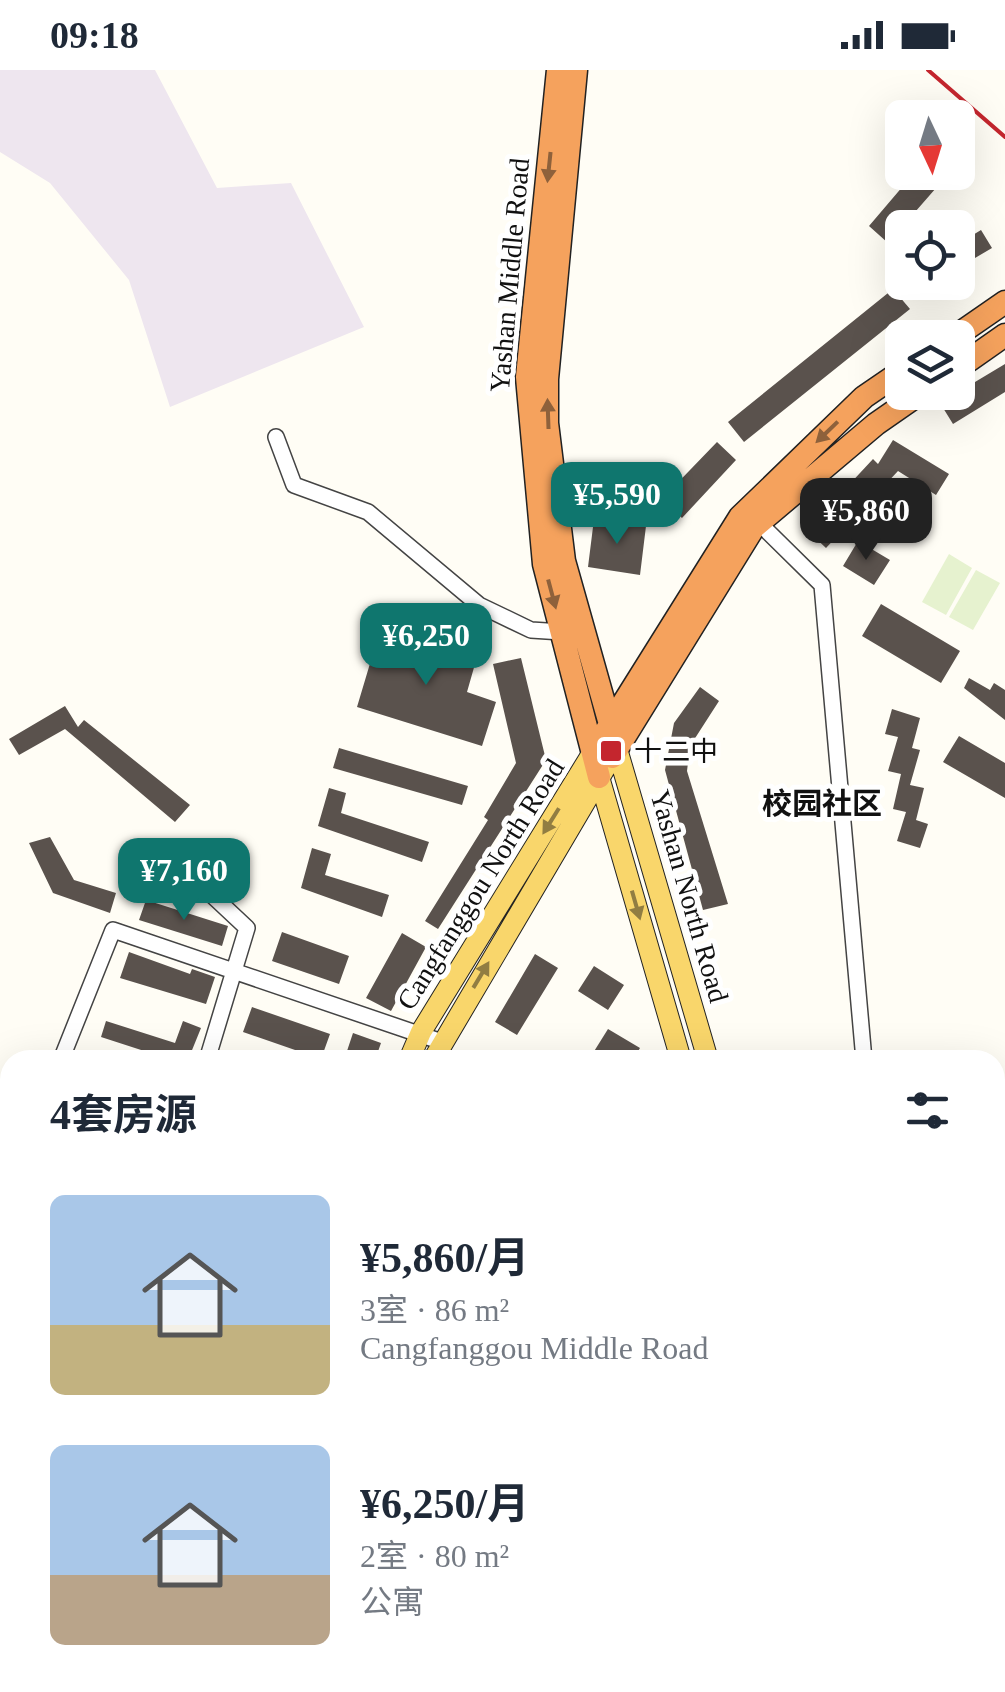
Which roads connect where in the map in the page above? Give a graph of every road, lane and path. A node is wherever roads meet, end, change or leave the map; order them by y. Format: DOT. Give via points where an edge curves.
graph roads {
  1 [pos="558,70"];
  2 [pos="576,70"];
  3 [pos="1005,302"];
  4 [pos="975,323"];
  5 [pos="1005,335"];
  6 [pos="975,356"];
  7 [pos="885,383"];
  8 [pos="896,410"];
  9 [pos="276,438"];
  10 [pos="752,516"];
  11 [pos="562,632"];
  12 [pos="605,751"];
  13 [pos="182,867"];
  14 [pos="235,968"];
  15 [pos="421,1032"];
  16 [pos="64,1050"];
  17 [pos="209,1050"];
  18 [pos="413,1050"];
  19 [pos="436,1050"];
  20 [pos="438,1050"];
  21 [pos="680,1050"];
  22 [pos="705,1050"];
  23 [pos="863,1050"];
  1 -- 11 [label="highway, Yashan Middle Road, one-way" via="527,377 544,564"];
  12 -- 2 [label="highway, Yashan Middle Road, one-way" via="564,561 548,423"];
  3 -- 4 [label="highway"];
  5 -- 6 [label="highway"];
  7 -- 10 [label="highway, one-way"];
  8 -- 10 [label="highway"];
  9 -- 11 [label="street" via="294,485 368,512 479,605 531,630"];
  10 -- 12 [label="highway"];
  10 -- 23 [label="street" via="822,585"];
  11 -- 12 [label="highway, Yashan Middle Road"];
  12 -- 15 [label="main road, Cangfanggou North Road, one-way"];
  20 -- 12 [label="main road, Cangfanggou North Road, one-way"];
  12 -- 21 [label="main road, Yashan North Road, one-way"];
  12 -- 22 [label="main road, Yashan North Road"];
  13 -- 14 [label="street" via="247,928"];
  14 -- 15 [label="street"];
  14 -- 16 [label="street" via="113,930"];
  14 -- 17 [label="street"];
  15 -- 18 [label="main road, Cangfanggou North Road"];
  15 -- 19 [label="street"];
}
